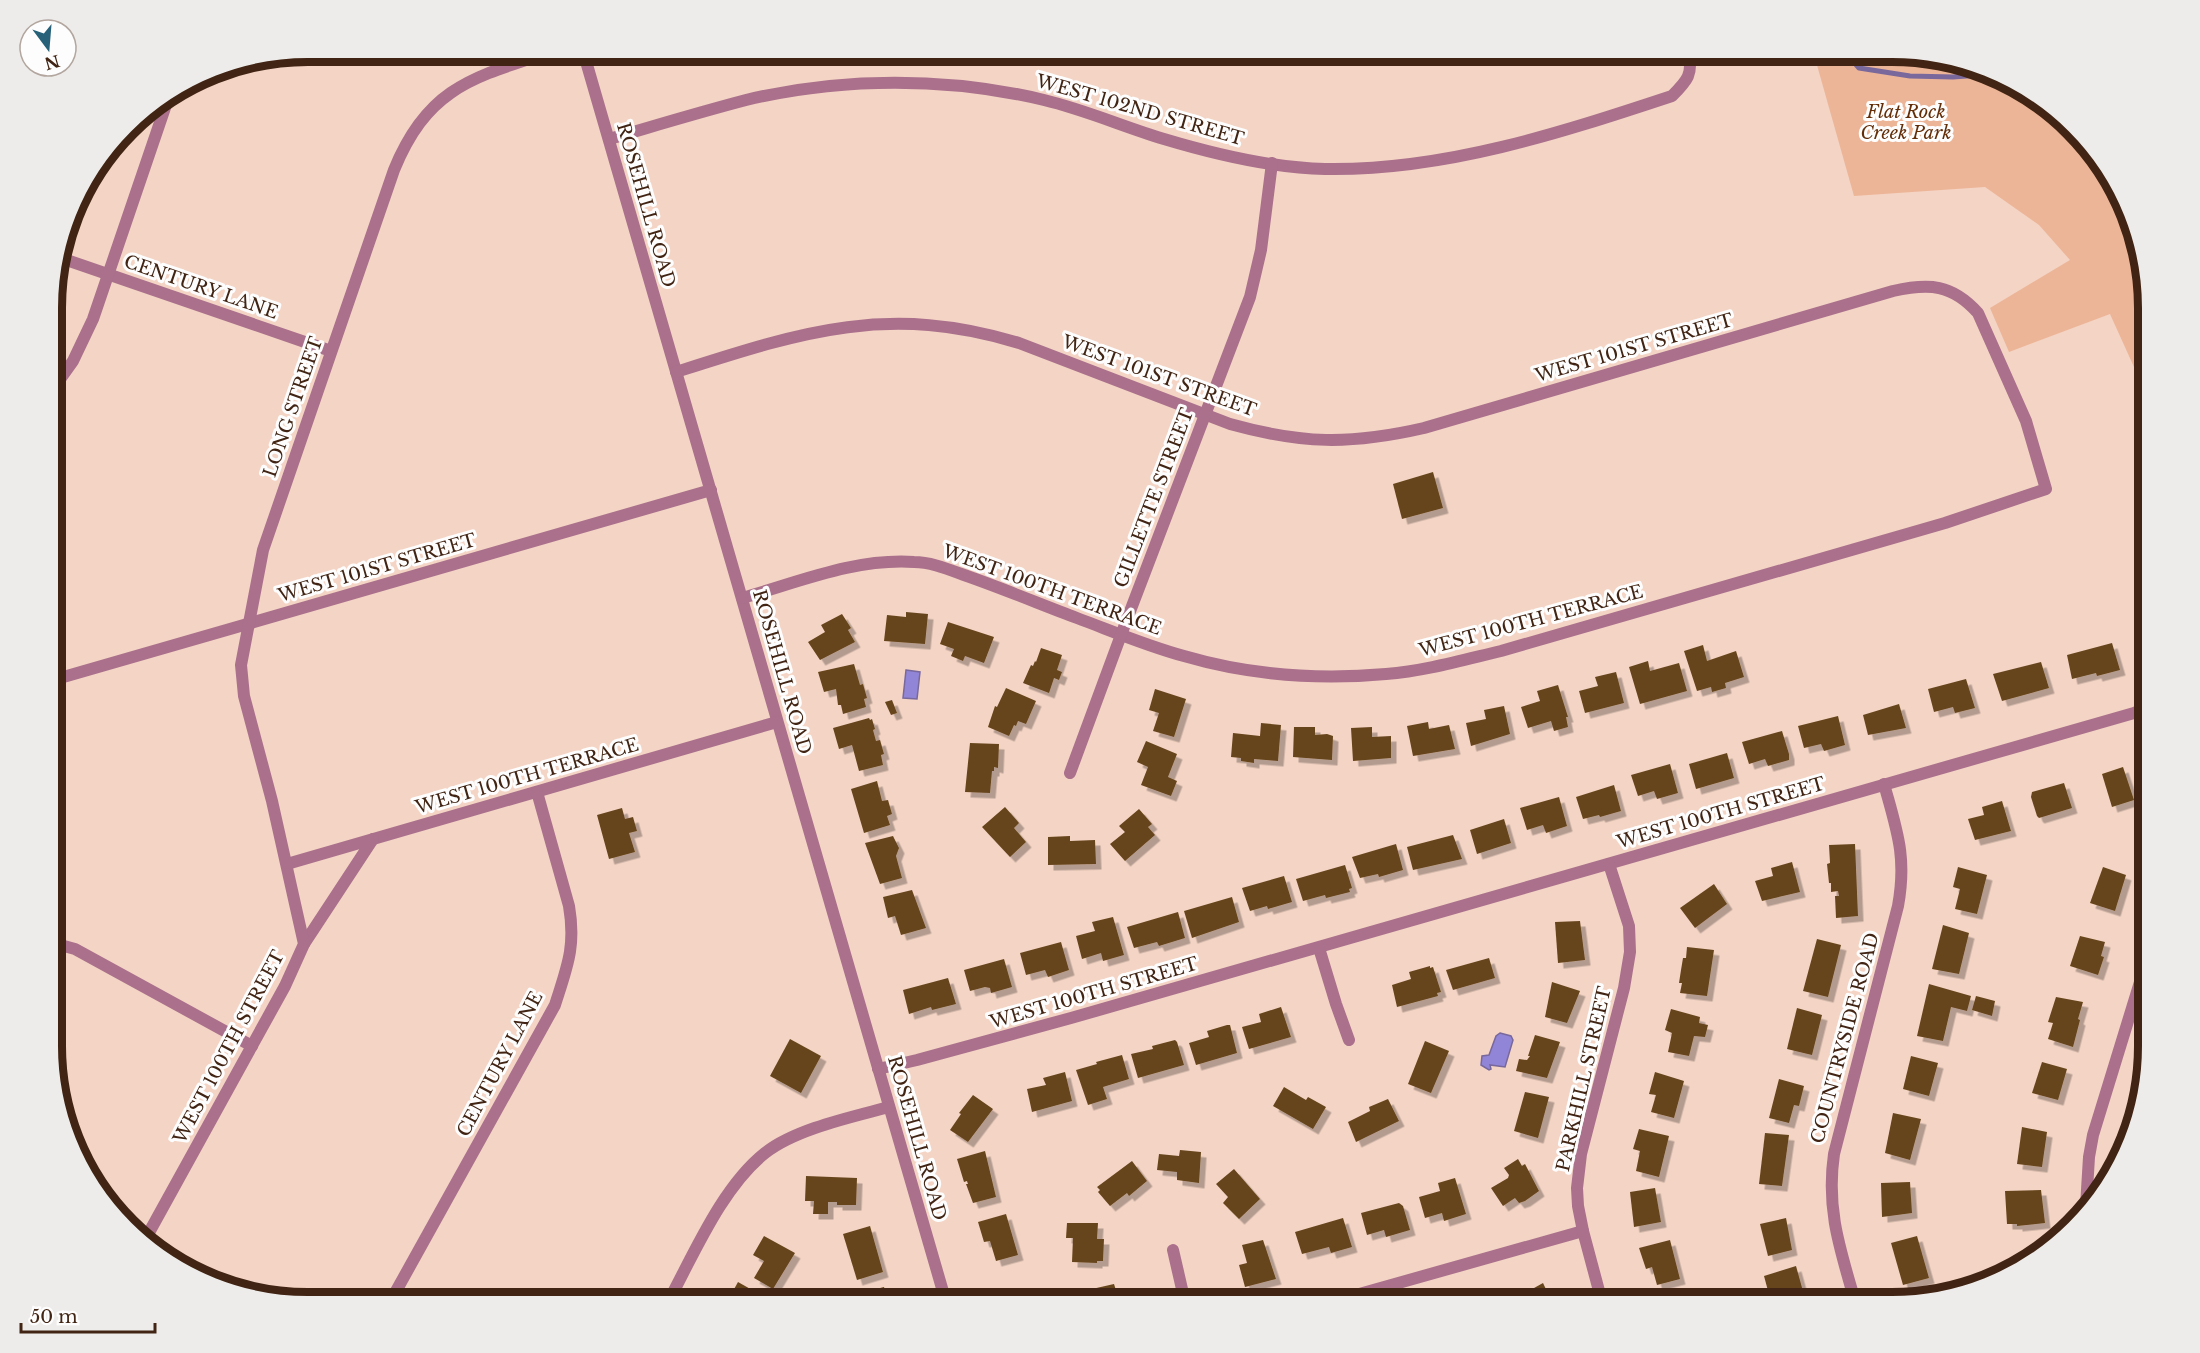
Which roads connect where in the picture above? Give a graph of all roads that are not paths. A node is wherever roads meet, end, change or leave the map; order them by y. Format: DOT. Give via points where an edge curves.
graph roads {
  1 [pos="521,62"];
  2 [pos="586,62"];
  3 [pos="1691,62"];
  4 [pos="165,107"];
  5 [pos="609,139"];
  6 [pos="1272,163"];
  7 [pos="66,260"];
  8 [pos="108,274"];
  9 [pos="331,351"];
  10 [pos="676,372"];
  11 [pos="62,377"];
  12 [pos="1205,414"];
  13 [pos="2046,489"];
  14 [pos="711,490"];
  15 [pos="742,598"];
  16 [pos="248,624"];
  17 [pos="1121,634"];
  18 [pos="62,677"];
  19 [pos="2138,711"];
  20 [pos="2134,713"];
  21 [pos="2138,713"];
  22 [pos="777,722"];
  23 [pos="1070,772"];
  24 [pos="1884,784"];
  25 [pos="537,792"];
  26 [pos="373,839"];
  27 [pos="287,864"];
  28 [pos="1609,864"];
  29 [pos="304,944"];
  30 [pos="62,945"];
  31 [pos="1319,948"];
  32 [pos="2138,989"];
  33 [pos="1349,1040"];
  34 [pos="252,1046"];
  35 [pos="878,1069"];
  36 [pos="889,1107"];
  37 [pos="2087,1197"];
  38 [pos="1583,1231"];
  39 [pos="149,1233"];
  40 [pos="1173,1250"];
  41 [pos="396,1292"];
  42 [pos="674,1292"];
  43 [pos="943,1292"];
  44 [pos="1183,1292"];
  45 [pos="1366,1292"];
  46 [pos="1599,1292"];
  47 [pos="1852,1292"];
  1 -- 9 [label="street, LONG STREET" via="454,89 419,122 394,170"];
  2 -- 5 [label="street, ROSEHILL ROAD"];
  3 -- 6 [label="street, WEST 102ND STREET" via="1688,80 1672,96 1450,159 1397,167 1323,169"];
  4 -- 8 [label="street"];
  5 -- 6 [label="street, WEST 102ND STREET" via="747,100 808,89 869,83 936,84 1044,100 1221,155"];
  5 -- 10 [label="street, ROSEHILL ROAD"];
  6 -- 12 [label="street, GILLETTE STREET" via="1261,250 1250,297"];
  7 -- 8 [label="street, CENTURY LANE"];
  8 -- 9 [label="street, CENTURY LANE"];
  8 -- 11 [label="street" via="93,319"];
  9 -- 16 [label="street, LONG STREET" via="263,550"];
  10 -- 12 [label="street, WEST 101ST STREET" via="811,332 856,325 956,327 1019,343"];
  10 -- 14 [label="street, ROSEHILL ROAD"];
  12 -- 13 [label="street, WEST 101ST STREET" via="1295,439 1382,437 1893,291 1916,286 1942,287 1969,302 1978,313 2026,421"];
  12 -- 17 [label="street, GILLETTE STREET"];
  13 -- 17 [label="street, WEST 100TH TERRACE" via="1945,523 1501,651 1407,672 1322,677 1286,674 1203,661"];
  14 -- 15 [label="street, ROSEHILL ROAD"];
  14 -- 16 [label="street, WEST 101ST STREET"];
  15 -- 17 [label="street, WEST 100TH TERRACE" via="866,563 918,562 984,582"];
  15 -- 22 [label="street, ROSEHILL ROAD"];
  16 -- 18 [label="street, WEST 101ST STREET"];
  16 -- 27 [label="street, LONG STREET" via="241,666 244,696"];
  17 -- 23 [label="street, GILLETTE STREET"];
  19 -- 20 [label="street, WEST 100TH STREET"];
  20 -- 21 [label="street, WEST 100TH STREET"];
  20 -- 24 [label="street, WEST 100TH STREET"];
  22 -- 25 [label="street, WEST 100TH TERRACE"];
  22 -- 35 [label="street, ROSEHILL ROAD"];
  24 -- 28 [label="street, WEST 100TH STREET"];
  24 -- 47 [label="street, COUNTRYSIDE ROAD" via="1899,842 1902,883 1830,1180 1836,1235"];
  25 -- 26 [label="street, WEST 100TH TERRACE"];
  25 -- 41 [label="street, CENTURY LANE" via="569,906 571,953 555,1005"];
  26 -- 27 [label="street, WEST 100TH TERRACE"];
  26 -- 29 [label="street"];
  27 -- 29 [label="street, WEST 100TH STREET"];
  28 -- 31 [label="street, WEST 100TH STREET"];
  28 -- 38 [label="street, PARKHILL STREET" via="1629,926 1630,952 1581,1154 1577,1188"];
  29 -- 34 [label="street, WEST 100TH STREET"];
  30 -- 34 [label="street"];
  31 -- 33 [label="street"];
  31 -- 35 [label="street, WEST 100TH STREET"];
  32 -- 37 [label="street" via="2093,1135"];
  34 -- 39 [label="street, WEST 100TH STREET"];
  35 -- 36 [label="street, ROSEHILL ROAD"];
  36 -- 42 [label="street" via="793,1137 766,1152 737,1180"];
  36 -- 43 [label="street, ROSEHILL ROAD"];
  38 -- 45 [label="street"];
  38 -- 46 [label="street, PARKHILL STREET"];
  40 -- 44 [label="street"];
}
